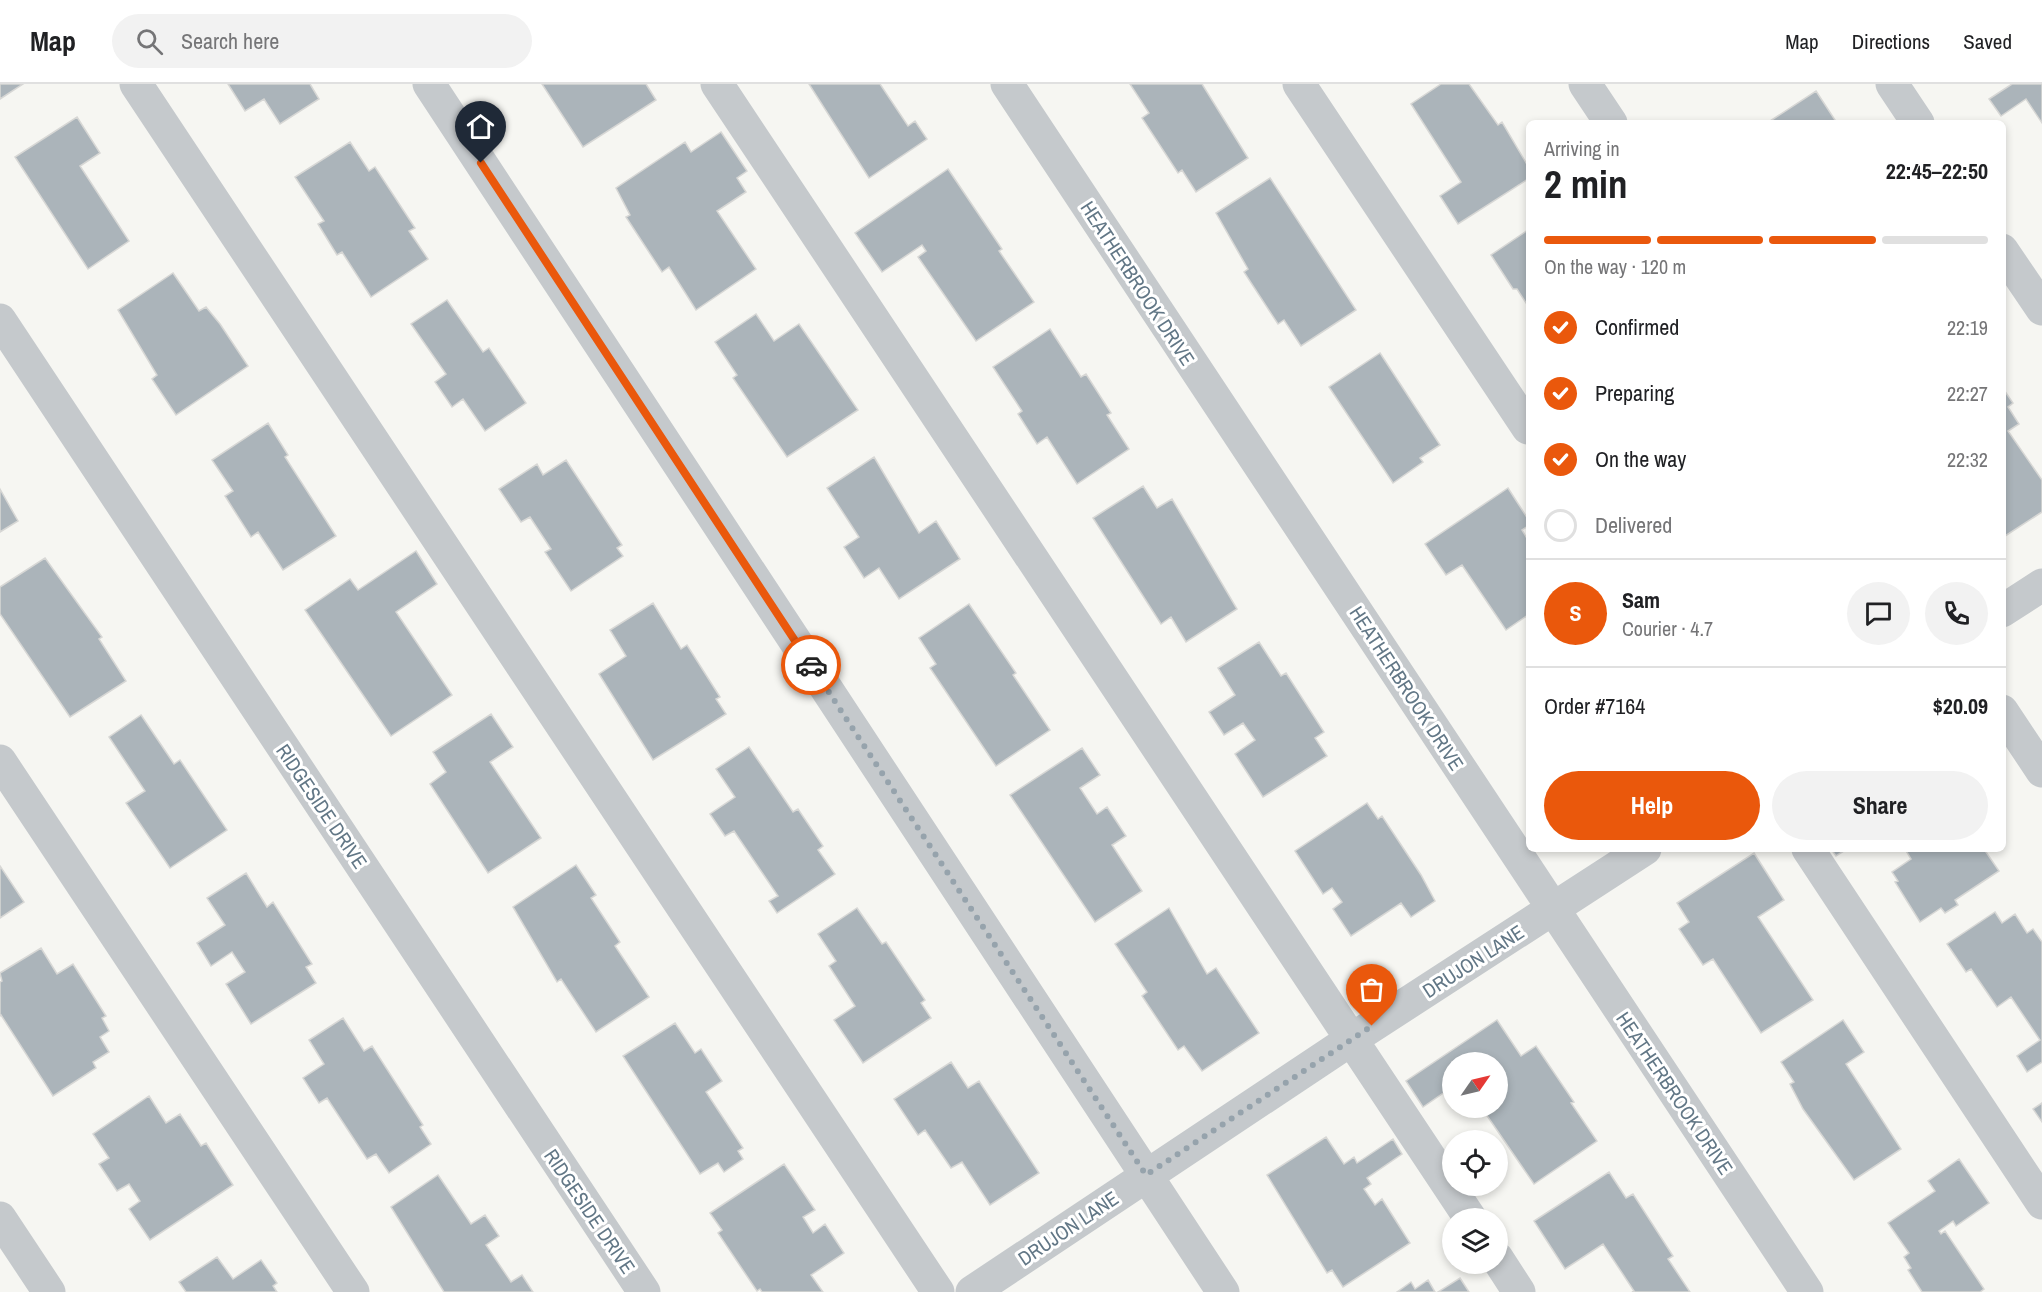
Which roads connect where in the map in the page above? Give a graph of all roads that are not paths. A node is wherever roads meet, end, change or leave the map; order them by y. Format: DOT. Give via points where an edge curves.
graph roads {
  1 [pos="136,84"];
  2 [pos="429,84"];
  3 [pos="717,84"];
  4 [pos="1007,84"];
  5 [pos="1299,84"];
  6 [pos="1585,84"];
  7 [pos="1892,84"];
  8 [pos="1609,120"];
  9 [pos="1916,120"];
  10 [pos="2006,256"];
  11 [pos="2042,309"];
  12 [pos="0,320"];
  13 [pos="1526,425"];
  14 [pos="2042,585"];
  15 [pos="2006,608"];
  16 [pos="2006,717"];
  17 [pos="0,761"];
  18 [pos="2042,771"];
  19 [pos="1640,852"];
  20 [pos="1810,852"];
  21 [pos="1553,909"];
  22 [pos="1352,1039"];
  23 [pos="1146,1175"];
  24 [pos="2042,1203"];
  25 [pos="1463,1208"];
  26 [pos="0,1218"];
  27 [pos="1507,1274"];
  28 [pos="49,1292"];
  29 [pos="353,1292"];
  30 [pos="644,1292"];
  31 [pos="938,1292"];
  32 [pos="972,1292"];
  33 [pos="1223,1292"];
  34 [pos="1519,1292"];
  35 [pos="1807,1292"];
  1 -- 31 [label="street"];
  2 -- 23 [label="street"];
  3 -- 22 [label="street"];
  4 -- 21 [label="street, HEATHERBROOK DRIVE"];
  5 -- 13 [label="street"];
  6 -- 8 [label="street"];
  7 -- 9 [label="street"];
  10 -- 11 [label="street"];
  12 -- 30 [label="street, RIDGESIDE DRIVE"];
  14 -- 15 [label="street"];
  16 -- 18 [label="street"];
  17 -- 29 [label="street"];
  19 -- 21 [label="street, DRUJON LANE"];
  20 -- 24 [label="street"];
  21 -- 22 [label="street, DRUJON LANE"];
  21 -- 35 [label="street, HEATHERBROOK DRIVE"];
  22 -- 23 [label="street, DRUJON LANE"];
  22 -- 25 [label="street"];
  23 -- 32 [label="street, DRUJON LANE"];
  23 -- 33 [label="street"];
  26 -- 28 [label="street"];
  27 -- 34 [label="street"];
}
